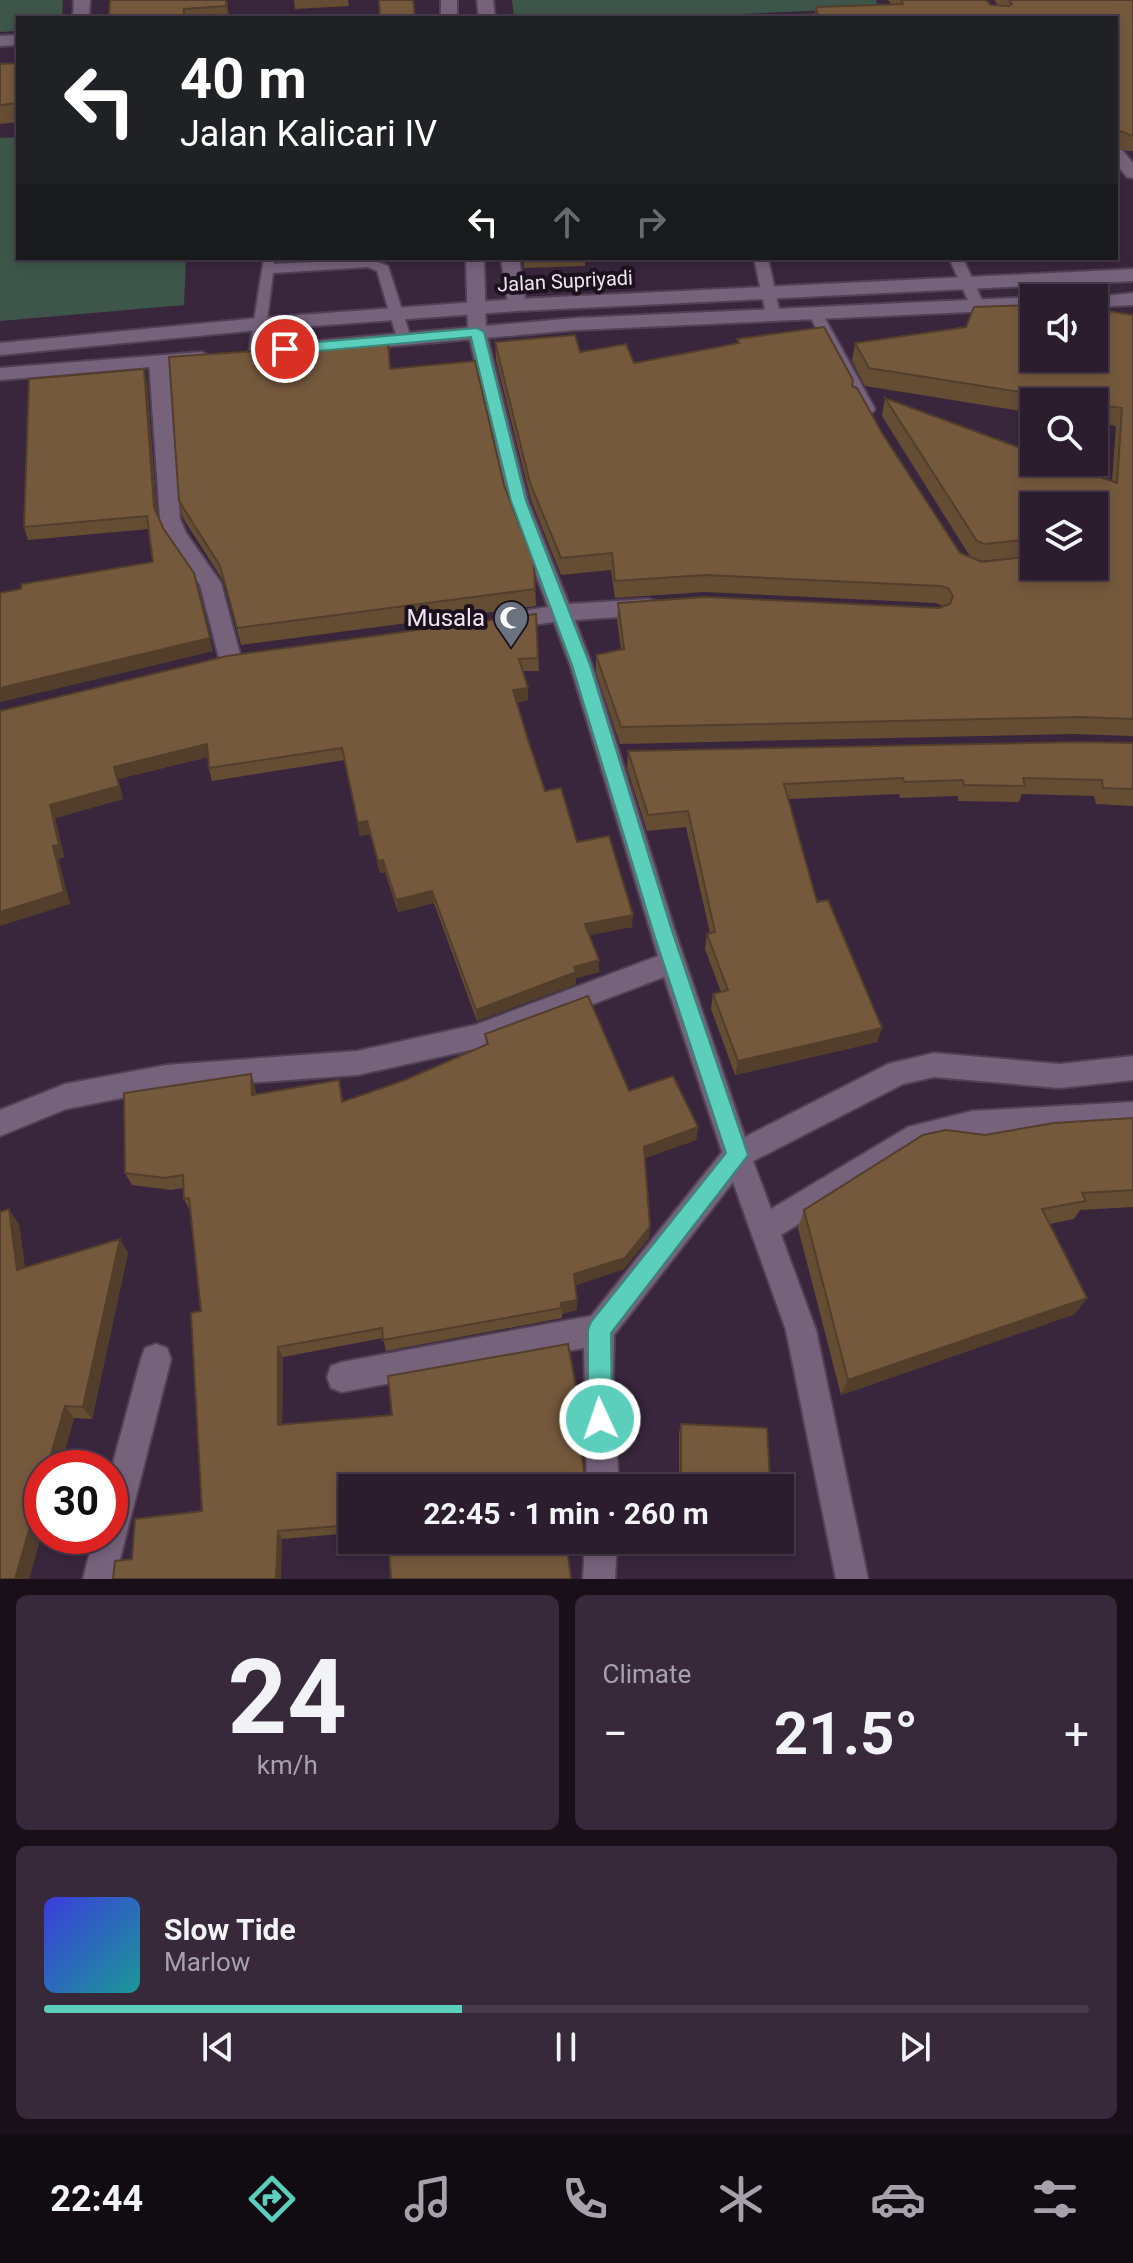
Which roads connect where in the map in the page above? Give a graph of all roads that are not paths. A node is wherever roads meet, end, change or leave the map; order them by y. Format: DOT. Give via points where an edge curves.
graph roads {
  1 [pos="1118,156"];
  2 [pos="1133,173"];
  3 [pos="475,260"];
  4 [pos="510,260"];
  5 [pos="761,260"];
  6 [pos="957,260"];
  7 [pos="268,264"];
  8 [pos="1133,275"];
  9 [pos="968,283"];
  10 [pos="768,293"];
  11 [pos="1133,299"];
  12 [pos="1108,300"];
  13 [pos="1020,303"];
  14 [pos="517,305"];
  15 [pos="977,305"];
  16 [pos="474,308"];
  17 [pos="815,313"];
  18 [pos="398,314"];
  19 [pos="773,314"];
  20 [pos="259,324"];
  21 [pos="477,332"];
  22 [pos="404,338"];
  23 [pos="0,349"];
  24 [pos="242,353"];
  25 [pos="159,362"];
  26 [pos="0,374"];
  27 [pos="875,422"];
  28 [pos="673,605"];
  29 [pos="562,613"];
  30 [pos="484,625"];
  31 [pos="259,655"];
  32 [pos="609,756"];
  33 [pos="640,756"];
  34 [pos="673,962"];
  35 [pos="1133,1068"];
  36 [pos="1133,1115"];
  37 [pos="0,1123"];
  38 [pos="737,1155"];
  39 [pos="766,1228"];
  40 [pos="599,1330"];
  41 [pos="156,1359"];
  42 [pos="342,1377"];
  43 [pos="128,1467"];
  44 [pos="602,1474"];
  45 [pos="105,1554"];
  46 [pos="600,1554"];
  47 [pos="99,1579"];
  48 [pos="599,1579"];
  49 [pos="852,1579"];
  1 -- 2 [label="street"];
  3 -- 16 [label="street"];
  4 -- 14 [label="street"];
  5 -- 10 [label="lane"];
  6 -- 9 [label="lane"];
  7 -- 18 [label="lane" via="370,263 383,269"];
  7 -- 20 [label="lane"];
  8 -- 9 [label="street, Jalan Supriyadi"];
  9 -- 10 [label="street, Jalan Supriyadi"];
  9 -- 15 [label="lane"];
  10 -- 14 [label="street, Jalan Supriyadi"];
  10 -- 19 [label="lane"];
  11 -- 12 [label="street"];
  13 -- 15 [label="street, Jalan Supriyadi"];
  14 -- 16 [label="street, Jalan Supriyadi"];
  15 -- 17 [label="street, Jalan Supriyadi"];
  16 -- 18 [label="street, Jalan Supriyadi"];
  16 -- 21 [label="street"];
  17 -- 19 [label="street, Jalan Supriyadi"];
  17 -- 27 [label="lane"];
  18 -- 20 [label="street, Jalan Supriyadi"];
  18 -- 22 [label="lane"];
  19 -- 21 [label="street, Jalan Supriyadi"];
  20 -- 23 [label="street, Jalan Supriyadi"];
  20 -- 24 [label="lane"];
  21 -- 22 [label="street, Jalan Supriyadi"];
  21 -- 29 [label="street" via="518,501"];
  22 -- 24 [label="street, Jalan Supriyadi"];
  24 -- 25 [label="street, Jalan Supriyadi"];
  25 -- 26 [label="street, Jalan Supriyadi"];
  25 -- 31 [label="street" via="170,519 210,583 222,660"];
  28 -- 29 [label="street"];
  29 -- 30 [label="street"];
  29 -- 32 [label="street"];
  32 -- 33 [label="street"];
  32 -- 34 [label="street"];
  34 -- 37 [label="street" via="475,1037 357,1063 167,1077 65,1097"];
  34 -- 38 [label="street"];
  35 -- 38 [label="street" via="1060,1076 934,1065 898,1073"];
  36 -- 39 [label="street" via="972,1124 908,1140"];
  38 -- 39 [label="street"];
  38 -- 40 [label="street"];
  39 -- 49 [label="street" via="801,1330"];
  40 -- 42 [label="street"];
  40 -- 44 [label="street"];
  41 -- 43 [label="street"];
  45 -- 47 [label="street"];
  46 -- 48 [label="street"];
}
